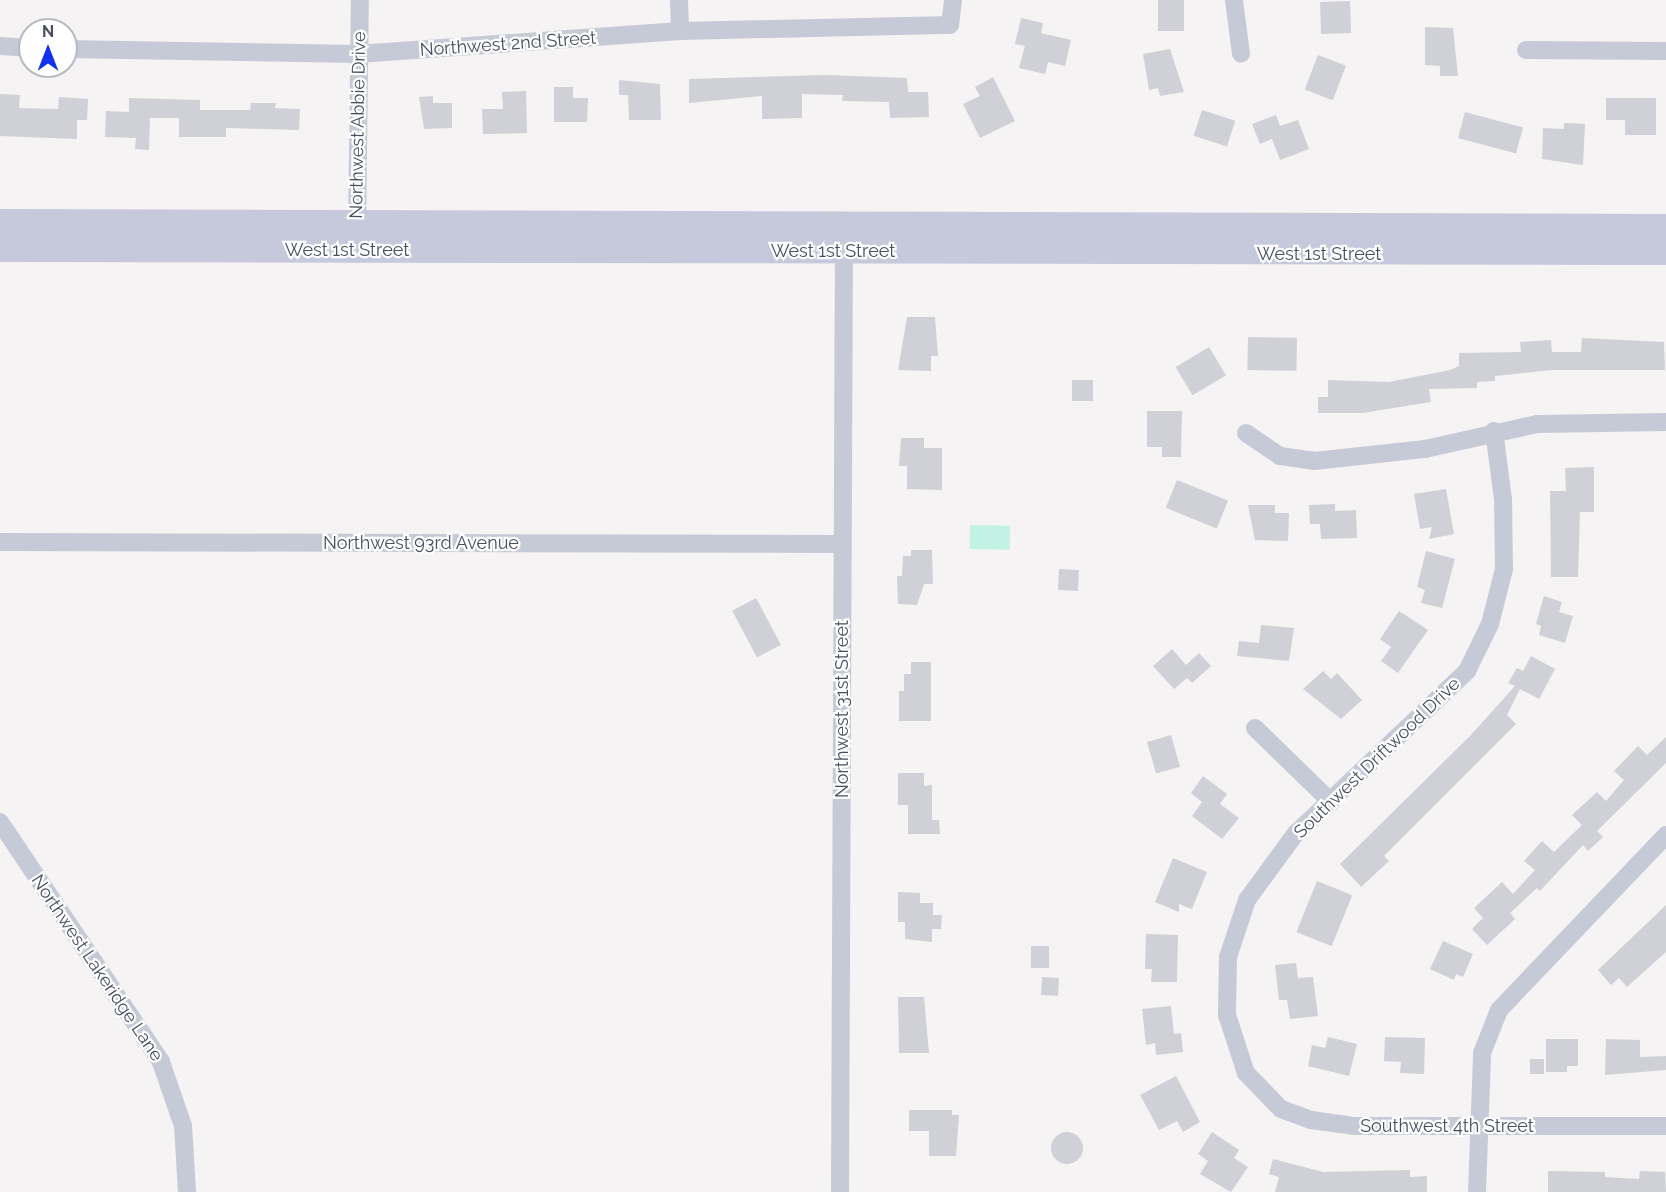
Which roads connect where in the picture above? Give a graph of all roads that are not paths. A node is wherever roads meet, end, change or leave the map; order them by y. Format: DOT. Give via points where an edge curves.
graph roads {
  1 [pos="360,0"];
  2 [pos="680,0"];
  3 [pos="953,0"];
  4 [pos="1234,0"];
  5 [pos="680,31"];
  6 [pos="0,46"];
  7 [pos="18,47"];
  8 [pos="78,49"];
  9 [pos="1526,50"];
  10 [pos="1666,51"];
  11 [pos="358,54"];
  12 [pos="1241,54"];
  13 [pos="0,222"];
  14 [pos="1666,227"];
  15 [pos="357,238"];
  16 [pos="844,239"];
  17 [pos="0,248"];
  18 [pos="1666,251"];
  19 [pos="1666,422"];
  20 [pos="1494,431"];
  21 [pos="1246,434"];
  22 [pos="0,542"];
  23 [pos="842,544"];
  24 [pos="1255,728"];
  25 [pos="1331,802"];
  26 [pos="0,822"];
  27 [pos="1666,835"];
  28 [pos="1246,1073"];
  29 [pos="1478,1125"];
  30 [pos="1666,1126"];
  31 [pos="186,1192"];
  32 [pos="840,1192"];
  33 [pos="1477,1192"];
  1 -- 11 [label="street, Northwest Abbie Drive"];
  2 -- 5 [label="street"];
  3 -- 5 [label="street, Northwest 2nd Street" via="950,25"];
  4 -- 12 [label="street"];
  5 -- 11 [label="street, Northwest 2nd Street"];
  6 -- 7 [label="street"];
  8 -- 11 [label="street, Northwest 2nd Street"];
  9 -- 10 [label="street"];
  11 -- 15 [label="street, Northwest Abbie Drive"];
  13 -- 15 [label="main road, West 1st Street"];
  14 -- 16 [label="main road, West 1st Street"];
  15 -- 16 [label="main road, West 1st Street"];
  15 -- 17 [label="main road, West 1st Street"];
  16 -- 18 [label="main road, West 1st Street"];
  16 -- 23 [label="street, Northwest 31st Street"];
  19 -- 20 [label="street" via="1537,424"];
  20 -- 21 [label="street" via="1425,449 1314,461 1280,456"];
  20 -- 25 [label="street, Southwest Driftwood Drive" via="1503,499 1504,569 1490,624 1467,671"];
  22 -- 23 [label="street, Northwest 93rd Avenue"];
  23 -- 32 [label="street, Northwest 31st Street"];
  24 -- 25 [label="street"];
  25 -- 28 [label="street, Southwest Driftwood Drive" via="1296,832 1247,900 1228,957 1227,1015"];
  26 -- 31 [label="street, Northwest Lakeridge Lane" via="161,1062 183,1126"];
  27 -- 29 [label="street" via="1499,1010 1482,1053"];
  28 -- 29 [label="street, Southwest 4th Street" via="1281,1108 1311,1120 1354,1126"];
  29 -- 30 [label="street, Southwest 4th Street"];
  29 -- 33 [label="street"];
}
